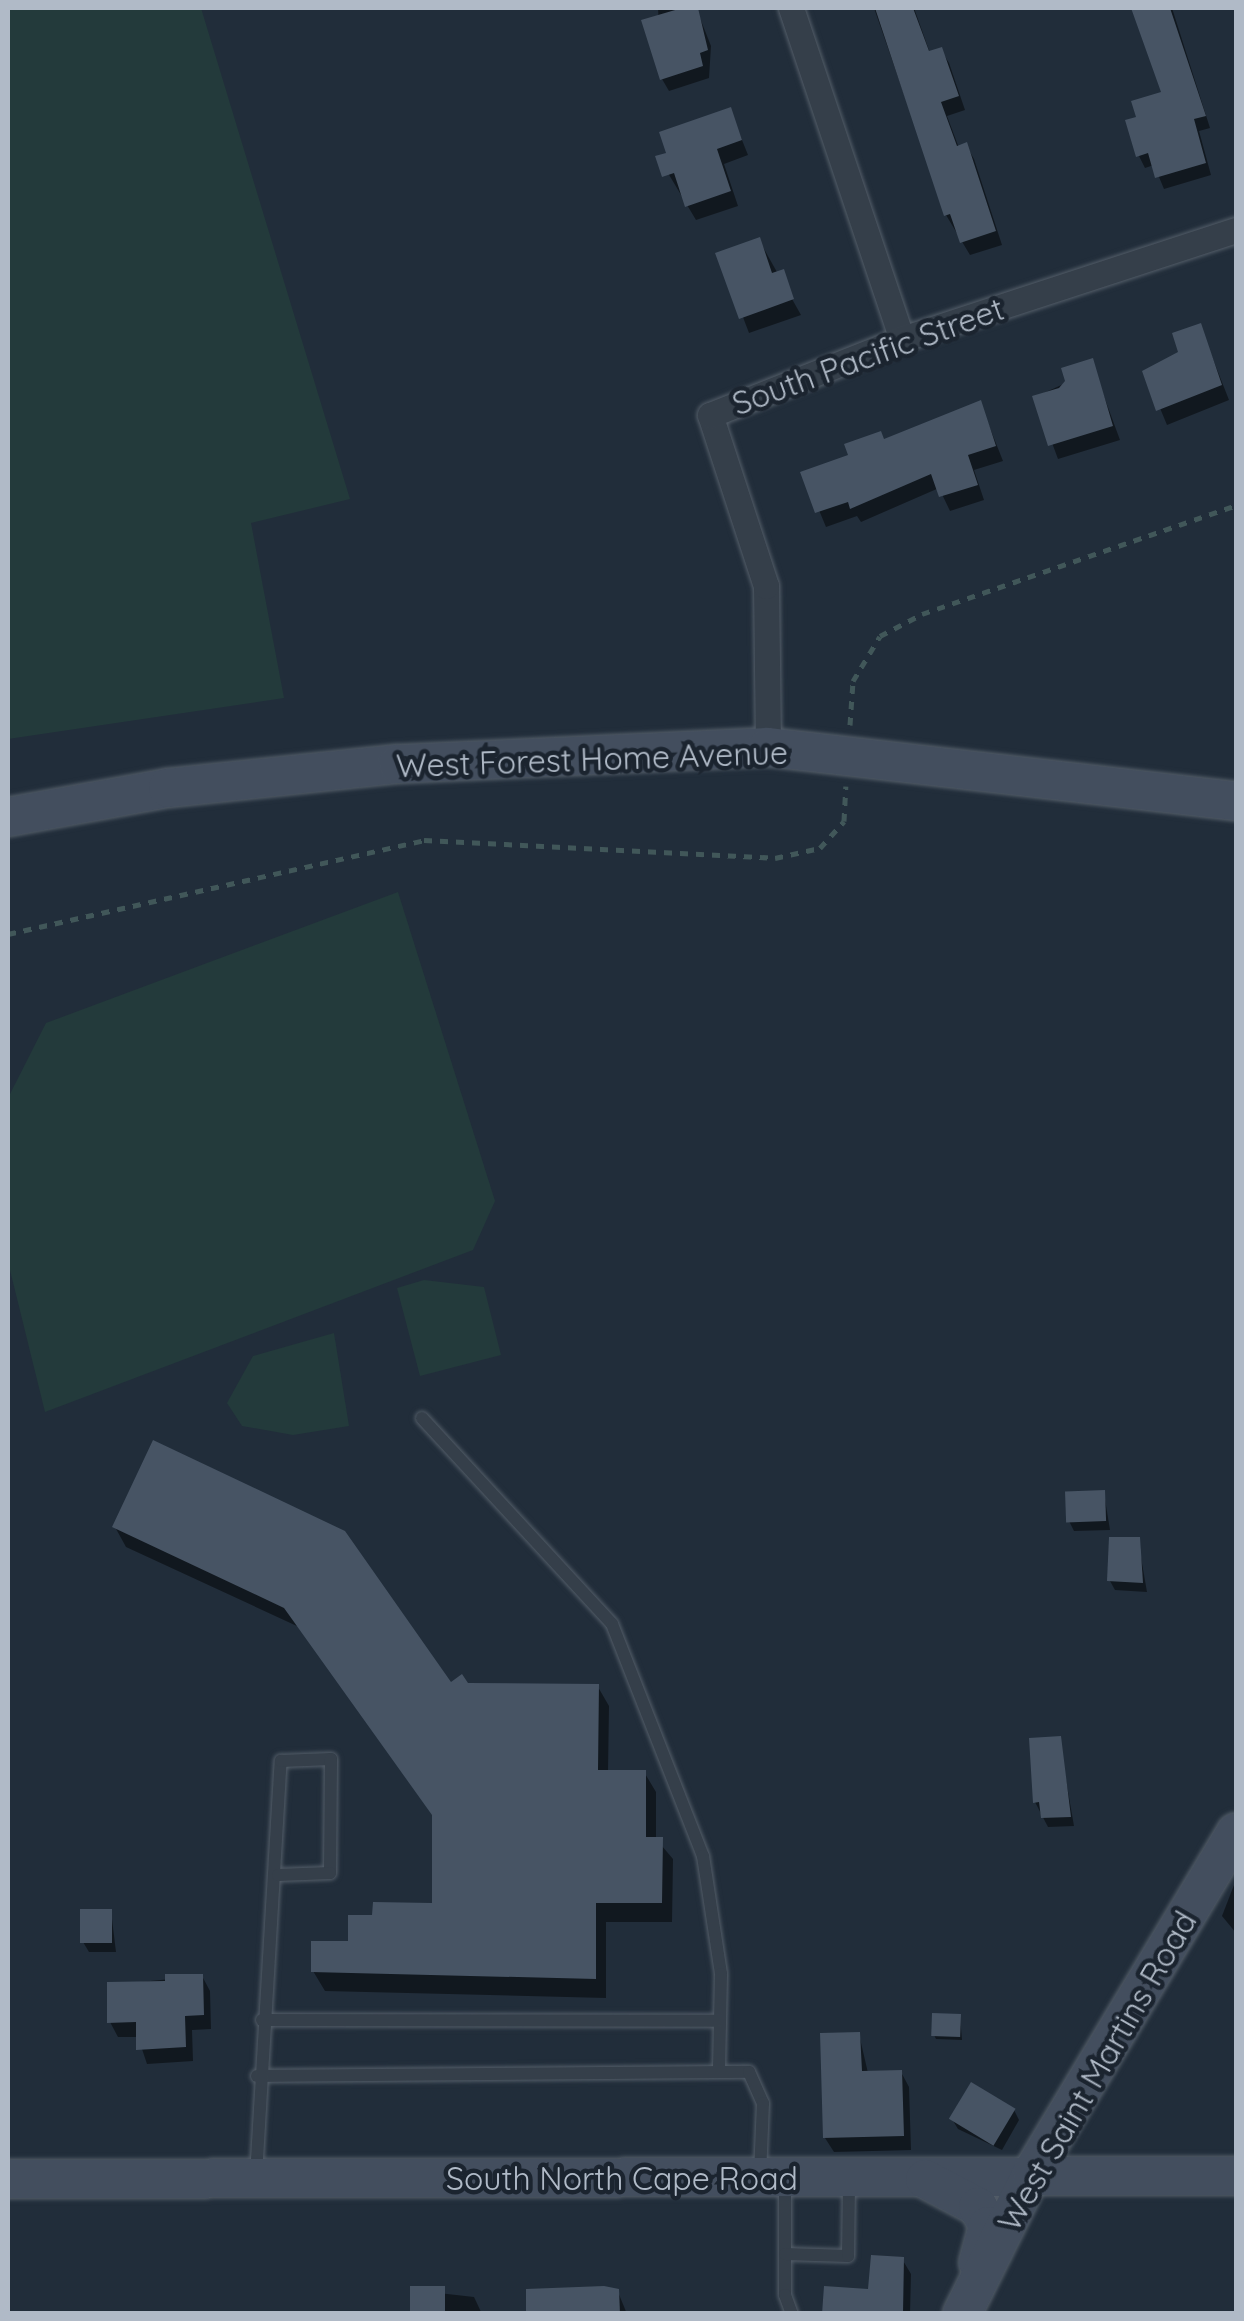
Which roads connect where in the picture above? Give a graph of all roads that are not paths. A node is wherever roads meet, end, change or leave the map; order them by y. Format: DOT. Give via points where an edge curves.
graph roads {
  1 [pos="791,8"];
  2 [pos="1236,230"];
  3 [pos="902,340"];
  4 [pos="768,747"];
  5 [pos="1236,801"];
  6 [pos="8,817"];
  7 [pos="422,1418"];
  8 [pos="1232,1849"];
  9 [pos="278,1875"];
  10 [pos="262,2020"];
  11 [pos="718,2020"];
  12 [pos="718,2070"];
  13 [pos="257,2076"];
  14 [pos="1032,2173"];
  15 [pos="1236,2176"];
  16 [pos="8,2178"];
  17 [pos="256,2178"];
  18 [pos="772,2178"];
  19 [pos="849,2178"];
  20 [pos="922,2178"];
  21 [pos="785,2254"];
  22 [pos="965,2308"];
  23 [pos="792,2314"];
  1 -- 3 [label="street"];
  2 -- 3 [label="street, South Pacific Street"];
  3 -- 4 [label="street, South Pacific Street" via="710,415 766,586"];
  4 -- 5 [label="street, West Forest Home Avenue"];
  4 -- 6 [label="street, West Forest Home Avenue" via="398,764 168,788"];
  7 -- 11 [label="lane" via="612,1624 704,1856 721,1974"];
  8 -- 14 [label="street, West Saint Martins Road"];
  9 -- 9 [label="lane" via="281,1760 331,1759 330,1873"];
  9 -- 10 [label="lane"];
  10 -- 11 [label="lane"];
  10 -- 13 [label="lane"];
  11 -- 12 [label="lane"];
  12 -- 13 [label="lane"];
  12 -- 18 [label="lane" via="749,2072 763,2102"];
  13 -- 17 [label="lane"];
  14 -- 15 [label="street, South North Cape Road"];
  14 -- 20 [label="street, South North Cape Road"];
  14 -- 22 [label="street, West Saint Martins Road"];
  16 -- 17 [label="street, South North Cape Road"];
  17 -- 18 [label="street, South North Cape Road"];
  18 -- 19 [label="street, South North Cape Road"];
  18 -- 21 [label="lane"];
  19 -- 20 [label="street, South North Cape Road"];
  19 -- 21 [label="lane" via="848,2256"];
  20 -- 22 [label="street" via="978,2207 988,2226"];
  21 -- 23 [label="lane"];
}
